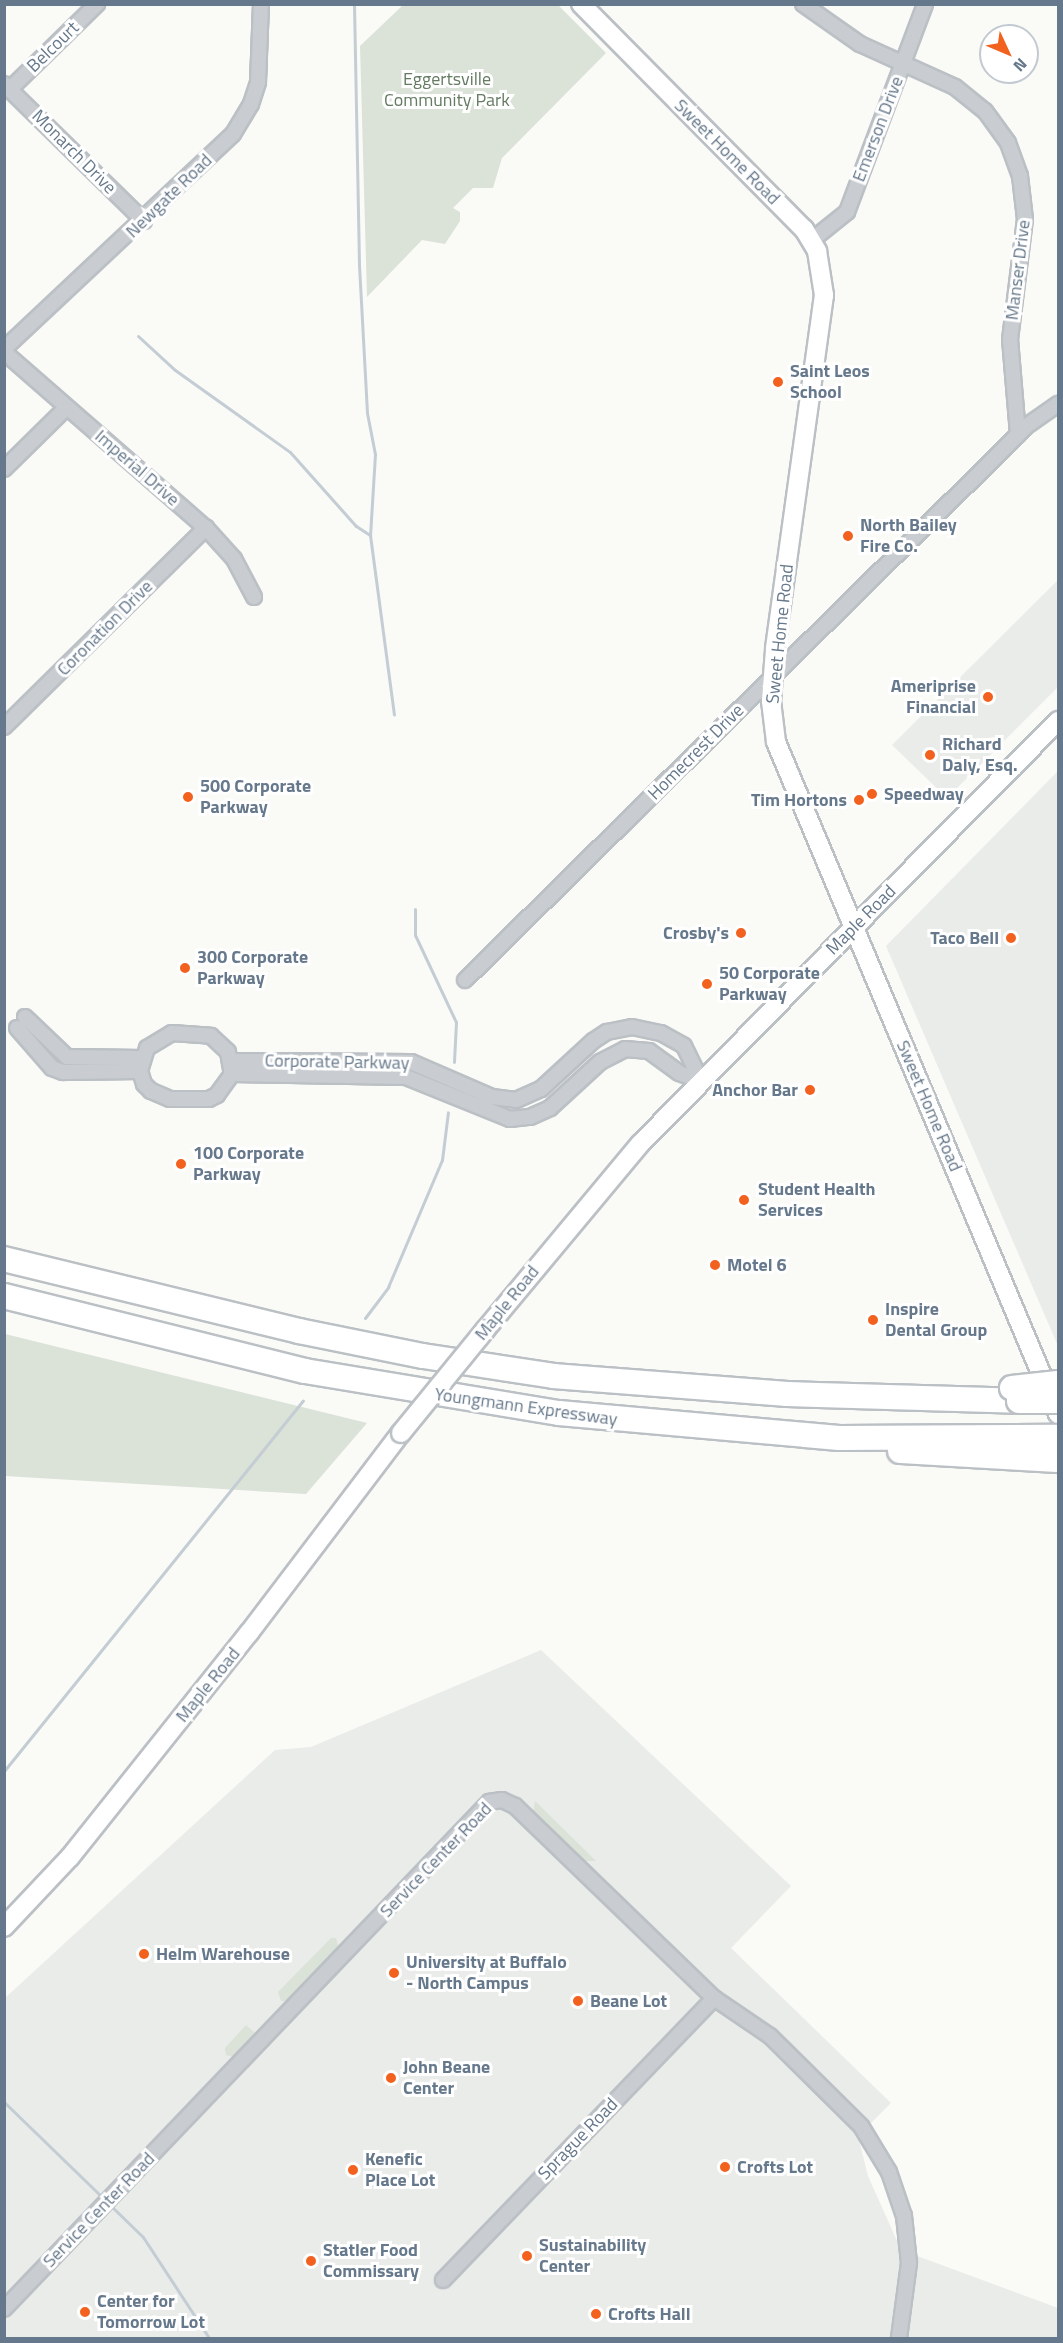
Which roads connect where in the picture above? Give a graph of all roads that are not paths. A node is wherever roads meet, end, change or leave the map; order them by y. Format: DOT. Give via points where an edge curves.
graph roads {
  1 [pos="97,4"];
  2 [pos="261,4"];
  3 [pos="581,4"];
  4 [pos="802,4"];
  5 [pos="925,4"];
  6 [pos="903,62"];
  7 [pos="7,86"];
  8 [pos="144,221"];
  9 [pos="812,240"];
  10 [pos="4,351"];
  11 [pos="1059,404"];
  12 [pos="67,407"];
  13 [pos="1018,435"];
  14 [pos="4,469"];
  15 [pos="206,528"];
  16 [pos="254,597"];
  17 [pos="772,676"];
  18 [pos="1059,721"];
  19 [pos="4,727"];
  20 [pos="854,927"];
  21 [pos="465,980"];
  22 [pos="21,1023"];
  23 [pos="141,1065"];
  24 [pos="232,1067"];
  25 [pos="701,1081"];
  26 [pos="465,1085"];
  27 [pos="458,1098"];
  28 [pos="4,1259"];
  29 [pos="4,1296"];
  30 [pos="1059,1383"];
  31 [pos="1015,1394"];
  32 [pos="1059,1401"];
  33 [pos="1059,1414"];
  34 [pos="1059,1437"];
  35 [pos="839,1438"];
  36 [pos="1050,1459"];
  37 [pos="4,1927"];
  38 [pos="714,1998"];
  39 [pos="443,2280"];
  40 [pos="4,2309"];
  41 [pos="899,2338"];
  1 -- 7 [label="street, Belcourt"];
  2 -- 8 [label="street, Newgate Road" via="261,63 243,120"];
  3 -- 9 [label="main road, Sweet Home Road"];
  4 -- 6 [label="street, Manser Drive" via="834,29"];
  5 -- 6 [label="street, Emerson Drive"];
  6 -- 9 [label="street, Emerson Drive" via="847,212"];
  6 -- 13 [label="street, Manser Drive" via="955,87 986,111 1008,143 1020,176 1025,219 1010,361"];
  7 -- 8 [label="street, Monarch Drive"];
  8 -- 10 [label="street, Newgate Road" via="61,292"];
  9 -- 17 [label="main road, Sweet Home Road" via="822,270 824,295"];
  10 -- 12 [label="street, Imperial Drive"];
  11 -- 13 [label="street, Homecrest Drive"];
  12 -- 14 [label="street"];
  12 -- 15 [label="street, Imperial Drive"];
  13 -- 17 [label="street, Homecrest Drive"];
  15 -- 16 [label="street, Imperial Drive" via="234,559"];
  15 -- 19 [label="street, Coronation Drive"];
  17 -- 20 [label="main road, Sweet Home Road" via="777,750"];
  17 -- 21 [label="street, Homecrest Drive"];
  18 -- 20 [label="main road, Maple Road"];
  20 -- 25 [label="main road, Maple Road"];
  20 -- 33 [label="main road, Sweet Home Road"];
  22 -- 23 [label="street" via="52,1068 63,1072"];
  23 -- 24 [label="street" via="147,1048 163,1035 200,1033 221,1044"];
  23 -- 24 [label="street" via="151,1091 170,1099 209,1099 226,1085"];
  24 -- 26 [label="street, Corporate Parkway" via="395,1060 427,1067"];
  24 -- 27 [label="street, Corporate Parkway" via="406,1077"];
  25 -- 26 [label="street, Corporate Parkway" via="684,1046 661,1033 632,1027 607,1032 593,1041 541,1089 525,1097 504,1100"];
  25 -- 27 [label="street, Corporate Parkway" via="679,1073 649,1051 625,1049 600,1062 550,1108 530,1117 497,1115"];
  25 -- 37 [label="main road, Maple Road, bridge" via="596,1193 401,1433 249,1633 92,1829"];
  26 -- 27 [label="street"];
  28 -- 31 [label="highway, Youngmann Expressway" via="173,1303 423,1356 588,1380 921,1400"];
  29 -- 35 [label="highway, Youngmann Expressway" via="305,1371 409,1390 650,1423"];
  30 -- 31 [label="highway, bridge"];
  31 -- 32 [label="highway, Youngmann Expressway, bridge"];
  34 -- 35 [label="highway, Youngmann Expressway"];
  35 -- 36 [label="highway" via="907,1452"];
  38 -- 39 [label="street, Sprague Road"];
  38 -- 40 [label="street, Service Center Road" via="515,1806 495,1799"];
  38 -- 41 [label="street, Service Center Road" via="770,2037 861,2126 878,2151 897,2192 908,2238 908,2287"];
}
